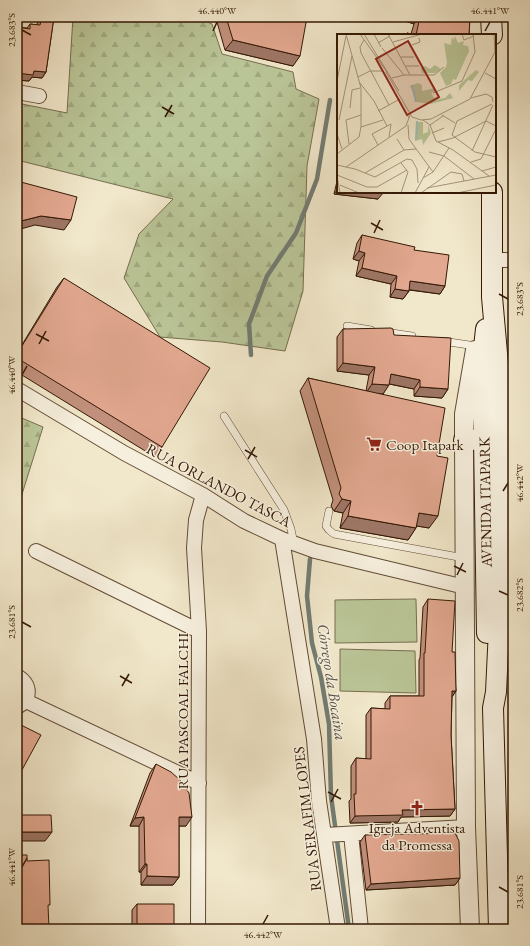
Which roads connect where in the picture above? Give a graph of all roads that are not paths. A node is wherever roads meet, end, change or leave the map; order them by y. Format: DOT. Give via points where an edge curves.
graph roads {
  1 [pos="491,17"];
  2 [pos="492,34"];
  3 [pos="17,92"];
  4 [pos="39,96"];
  5 [pos="492,193"];
  6 [pos="491,260"];
  7 [pos="513,260"];
  8 [pos="492,296"];
  9 [pos="487,318"];
  10 [pos="347,326"];
  11 [pos="422,338"];
  12 [pos="437,340"];
  13 [pos="476,346"];
  14 [pos="17,389"];
  15 [pos="224,416"];
  16 [pos="492,439"];
  17 [pos="464,440"];
  18 [pos="202,495"];
  19 [pos="329,511"];
  20 [pos="288,542"];
  21 [pos="36,551"];
  22 [pos="465,558"];
  23 [pos="465,587"];
  24 [pos="199,631"];
  25 [pos="17,676"];
  26 [pos="21,704"];
  27 [pos="199,783"];
  28 [pos="466,827"];
  29 [pos="327,834"];
  30 [pos="348,834"];
  31 [pos="198,929"];
  32 [pos="338,929"];
  33 [pos="361,929"];
  34 [pos="470,929"];
  35 [pos="499,929"];
  1 -- 2 [label="main road"];
  3 -- 4 [label="street"];
  5 -- 6 [label="main road, AVENIDA ITAPARK"];
  6 -- 7 [label="street"];
  6 -- 8 [label="main road, AVENIDA ITAPARK"];
  8 -- 9 [label="main road, AVENIDA ITAPARK"];
  8 -- 16 [label="main road, AVENIDA ITAPARK" via="499,376"];
  9 -- 13 [label="street"];
  9 -- 16 [label="main road, AVENIDA ITAPARK" via="481,375"];
  10 -- 11 [label="lane"];
  12 -- 13 [label="lane"];
  13 -- 17 [label="street" via="464,414"];
  14 -- 18 [label="street, RUA ORLANDO TASCA" via="124,453"];
  15 -- 20 [label="lane" via="284,510 291,529"];
  16 -- 17 [label="main road"];
  16 -- 35 [label="main road, AVENIDA ITAPARK" via="502,566 493,708"];
  17 -- 22 [label="street"];
  18 -- 20 [label="street, RUA ORLANDO TASCA" via="244,521"];
  18 -- 24 [label="street, RUA PASCOAL FALCHI" via="196,520 194,548"];
  19 -- 22 [label="lane" via="326,526 334,534"];
  20 -- 23 [label="street, RUA ORLANDO TASCA" via="315,551"];
  20 -- 29 [label="street, RUA SERAFIM LOPES" via="314,739 319,801"];
  21 -- 24 [label="street"];
  22 -- 23 [label="street"];
  23 -- 28 [label="street"];
  24 -- 27 [label="street, RUA PASCOAL FALCHI"];
  25 -- 26 [label="street" via="26,683 28,689"];
  26 -- 27 [label="street"];
  27 -- 31 [label="street, RUA PASCOAL FALCHI"];
  28 -- 30 [label="street"];
  28 -- 34 [label="street"];
  29 -- 30 [label="street"];
  29 -- 32 [label="street, RUA SERAFIM LOPES"];
  30 -- 33 [label="street"];
}
